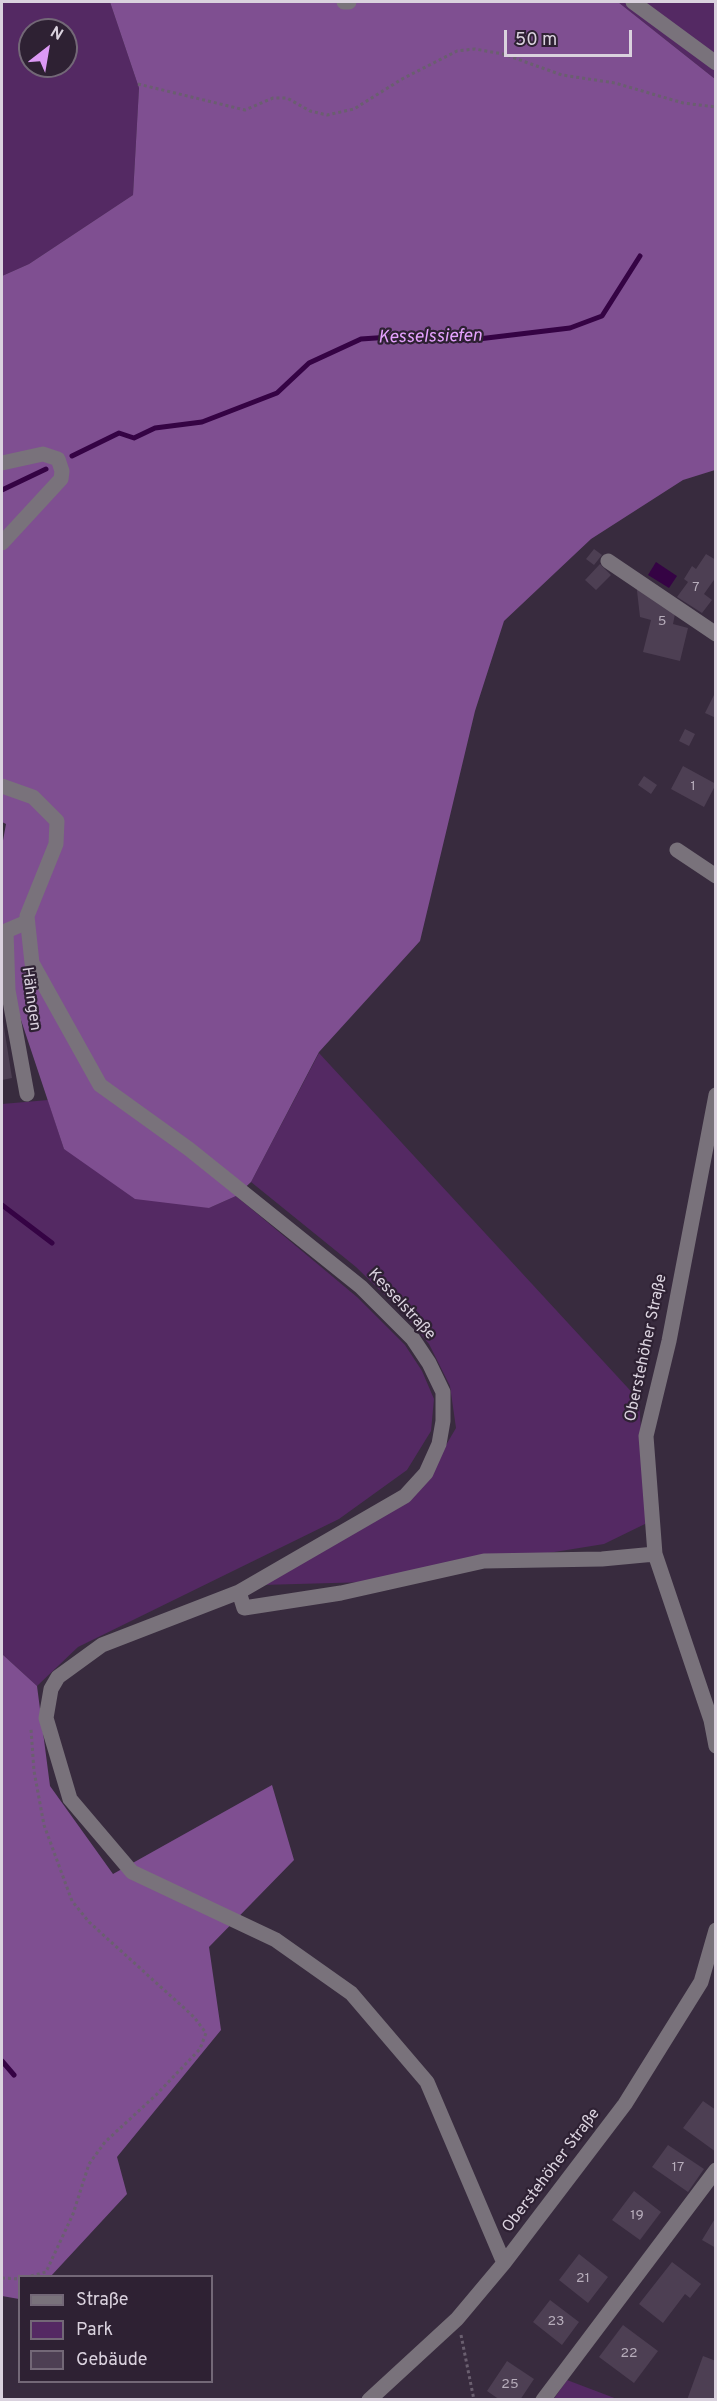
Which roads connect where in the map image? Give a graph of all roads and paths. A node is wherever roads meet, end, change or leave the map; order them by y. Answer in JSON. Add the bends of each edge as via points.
{"nodes":[{"id":1,"x":344,"y":2,"type":"edge"},
{"id":2,"x":349,"y":2,"type":"edge"},
{"id":3,"x":633,"y":2,"type":"edge"},
{"id":4,"x":716,"y":63,"type":"edge"},
{"id":5,"x":138,"y":84,"type":"dead end"},
{"id":6,"x":716,"y":107,"type":"edge"},
{"id":7,"x":2,"y":464,"type":"edge"},
{"id":8,"x":2,"y":543,"type":"edge"},
{"id":9,"x":608,"y":561,"type":"dead end"},
{"id":10,"x":716,"y":634,"type":"edge"},
{"id":11,"x":2,"y":786,"type":"edge"},
{"id":12,"x":677,"y":850,"type":"dead end"},
{"id":13,"x":716,"y":876,"type":"edge"},
{"id":14,"x":27,"y":922,"type":"junction"},
{"id":15,"x":27,"y":1094,"type":"dead end"},
{"id":16,"x":716,"y":1095,"type":"edge"},
{"id":17,"x":655,"y":1554,"type":"junction"},
{"id":18,"x":238,"y":1592,"type":"junction"},
{"id":19,"x":31,"y":1719,"type":"dead end"},
{"id":20,"x":713,"y":1721,"type":"edge"},
{"id":21,"x":716,"y":1746,"type":"edge"},
{"id":22,"x":716,"y":1930,"type":"edge"},
{"id":23,"x":708,"y":1982,"type":"edge"},
{"id":24,"x":716,"y":2170,"type":"edge"},
{"id":25,"x":504,"y":2264,"type":"junction"},
{"id":26,"x":36,"y":2275,"type":"edge"},
{"id":27,"x":2,"y":2278,"type":"edge"},
{"id":28,"x":18,"y":2279,"type":"edge"},
{"id":29,"x":457,"y":2319,"type":"junction"},
{"id":30,"x":369,"y":2400,"type":"edge"},
{"id":31,"x":474,"y":2400,"type":"edge"},
{"id":32,"x":543,"y":2400,"type":"edge"}],
"edges":[{"from":1,"to":2,"type":"street"},
{"from":3,"to":4,"type":"street"},
{"from":5,"to":6,"type":"path","via":[[246,110],[273,98],[287,98],[327,115],[354,109],[457,51],[475,49],[503,54],[562,75],[615,82],[682,103]]},
{"from":7,"to":8,"type":"street","via":[[43,454],[58,459],[62,471],[56,485]]},
{"from":9,"to":10,"type":"street"},
{"from":11,"to":14,"type":"street","name":"Kesselstraße","via":[[33,797],[57,821],[56,844]]},
{"from":12,"to":13,"type":"street"},
{"from":14,"to":15,"type":"street","name":"Hähngen","via":[[6,931],[8,990]]},
{"from":14,"to":18,"type":"street","name":"Kesselstraße","via":[[32,963],[100,1085],[189,1149],[361,1287],[413,1339],[443,1392],[439,1444],[426,1473],[405,1496]]},
{"from":16,"to":17,"type":"street","name":"Oberstehöher Straße","via":[[669,1341],[646,1436]]},
{"from":17,"to":18,"type":"street","via":[[484,1561],[341,1593],[244,1608]]},
{"from":17,"to":20,"type":"street","name":"Oberstehöher Straße"},
{"from":18,"to":25,"type":"street","name":"Kesselstraße","via":[[102,1645],[58,1677],[51,1689],[46,1718],[70,1798],[132,1872],[276,1940],[351,1993],[427,2082]]},
{"from":19,"to":26,"type":"path","via":[[37,1793],[44,1825],[72,1901],[89,1922],[194,2017],[206,2033],[200,2049],[105,2142],[90,2164],[73,2214],[46,2272]]},
{"from":20,"to":21,"type":"street","name":"Oberstehöher Straße"},
{"from":22,"to":23,"type":"street","name":"Oberstehöher Straße"},
{"from":23,"to":25,"type":"street","name":"Oberstehöher Straße","via":[[625,2104]]},
{"from":24,"to":32,"type":"street"},
{"from":25,"to":29,"type":"street","name":"Oberstehöher Straße"},
{"from":27,"to":28,"type":"path"},
{"from":29,"to":30,"type":"street","name":"Oberstehöher Straße"},
{"from":29,"to":31,"type":"path"}]}
